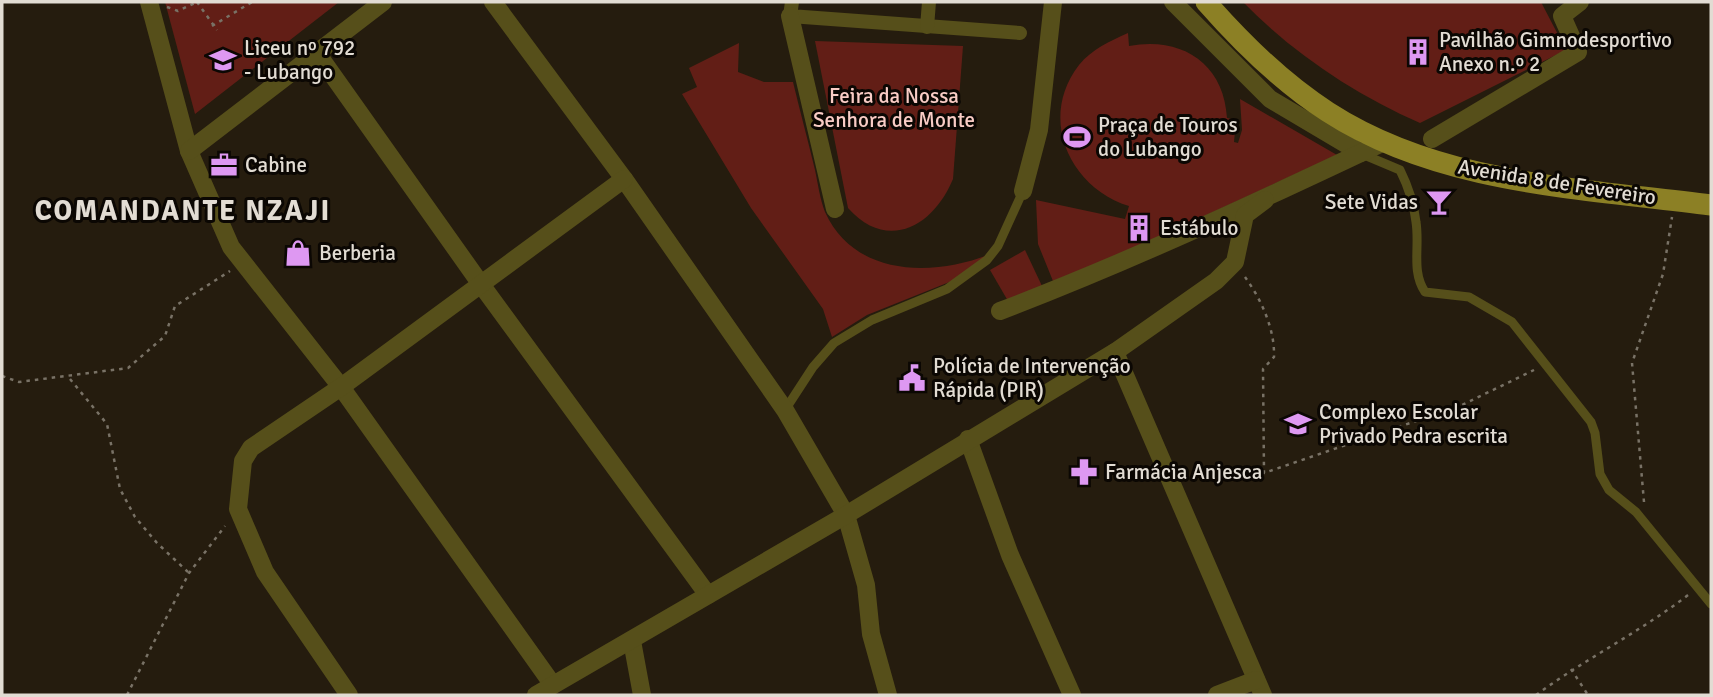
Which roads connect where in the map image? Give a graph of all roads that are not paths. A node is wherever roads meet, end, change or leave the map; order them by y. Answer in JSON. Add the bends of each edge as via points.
{"nodes":[{"id":1,"x":149,"y":2,"type":"edge"},
{"id":2,"x":383,"y":2,"type":"edge"},
{"id":3,"x":493,"y":2,"type":"edge"},
{"id":4,"x":929,"y":2,"type":"edge"},
{"id":5,"x":1053,"y":2,"type":"edge"},
{"id":6,"x":1173,"y":2,"type":"edge"},
{"id":7,"x":1206,"y":2,"type":"edge"},
{"id":8,"x":1580,"y":2,"type":"edge"},
{"id":9,"x":791,"y":9,"type":"edge"},
{"id":10,"x":927,"y":27,"type":"junction"},
{"id":11,"x":1020,"y":33,"type":"dead end"},
{"id":12,"x":317,"y":53,"type":"junction"},
{"id":13,"x":1432,"y":139,"type":"dead end"},
{"id":14,"x":1384,"y":142,"type":"junction"},
{"id":15,"x":189,"y":150,"type":"junction"},
{"id":16,"x":1361,"y":153,"type":"junction"},
{"id":17,"x":624,"y":178,"type":"junction"},
{"id":18,"x":1023,"y":191,"type":"joint"},
{"id":19,"x":1265,"y":200,"type":"junction"},
{"id":20,"x":1711,"y":205,"type":"edge"},
{"id":21,"x":835,"y":209,"type":"dead end"},
{"id":22,"x":480,"y":283,"type":"junction"},
{"id":23,"x":1000,"y":311,"type":"dead end"},
{"id":24,"x":1115,"y":352,"type":"junction"},
{"id":25,"x":341,"y":387,"type":"junction"},
{"id":26,"x":785,"y":410,"type":"junction"},
{"id":27,"x":968,"y":439,"type":"junction"},
{"id":28,"x":846,"y":515,"type":"junction"},
{"id":29,"x":708,"y":596,"type":"junction"},
{"id":30,"x":1711,"y":604,"type":"edge"},
{"id":31,"x":632,"y":641,"type":"junction"},
{"id":32,"x":553,"y":685,"type":"junction"},
{"id":33,"x":1260,"y":688,"type":"edge"},
{"id":34,"x":349,"y":695,"type":"edge"},
{"id":35,"x":536,"y":695,"type":"edge"},
{"id":36,"x":642,"y":695,"type":"edge"},
{"id":37,"x":888,"y":695,"type":"edge"},
{"id":38,"x":1072,"y":695,"type":"edge"},
{"id":39,"x":1217,"y":695,"type":"edge"}],
"edges":[{"from":1,"to":15,"type":"street"},
{"from":2,"to":12,"type":"street"},
{"from":3,"to":17,"type":"street"},
{"from":4,"to":10,"type":"street"},
{"from":5,"to":18,"type":"street","via":[[1039,130]]},
{"from":6,"to":16,"type":"street","via":[[1270,99]]},
{"from":7,"to":14,"type":"main road","name":"Avenida 8 de Fevereiro","via":[[1293,87]]},
{"from":8,"to":13,"type":"street","via":[[1562,16],[1578,51]]},
{"from":9,"to":10,"type":"street"},
{"from":9,"to":21,"type":"street"},
{"from":10,"to":11,"type":"street"},
{"from":12,"to":15,"type":"street"},
{"from":12,"to":22,"type":"street"},
{"from":14,"to":16,"type":"street"},
{"from":14,"to":20,"type":"main road","name":"Avenida 8 de Fevereiro","via":[[1486,175]]},
{"from":15,"to":25,"type":"street","via":[[241,263]]},
{"from":16,"to":19,"type":"street"},
{"from":16,"to":30,"type":"lane","via":[[1400,170],[1404,178],[1417,223],[1416,279],[1425,292],[1469,297],[1512,322],[1591,422],[1600,474],[1609,489],[1645,523]]},
{"from":17,"to":22,"type":"street"},
{"from":17,"to":26,"type":"street"},
{"from":18,"to":26,"type":"lane","via":[[987,260],[947,289],[872,320],[834,344]]},
{"from":19,"to":23,"type":"street"},
{"from":19,"to":24,"type":"street","via":[[1245,215],[1235,262],[1216,281]]},
{"from":22,"to":25,"type":"street"},
{"from":22,"to":29,"type":"street"},
{"from":24,"to":27,"type":"street"},
{"from":24,"to":33,"type":"street"},
{"from":25,"to":32,"type":"street"},
{"from":25,"to":34,"type":"street","via":[[251,448],[243,461],[238,509],[265,572]]},
{"from":26,"to":28,"type":"street"},
{"from":27,"to":28,"type":"street"},
{"from":27,"to":38,"type":"street","via":[[1010,555]]},
{"from":28,"to":29,"type":"street"},
{"from":28,"to":37,"type":"street","via":[[866,585],[871,634]]},
{"from":29,"to":31,"type":"street"},
{"from":31,"to":32,"type":"street"},
{"from":31,"to":36,"type":"street"},
{"from":32,"to":35,"type":"street"},
{"from":33,"to":39,"type":"street"}]}
